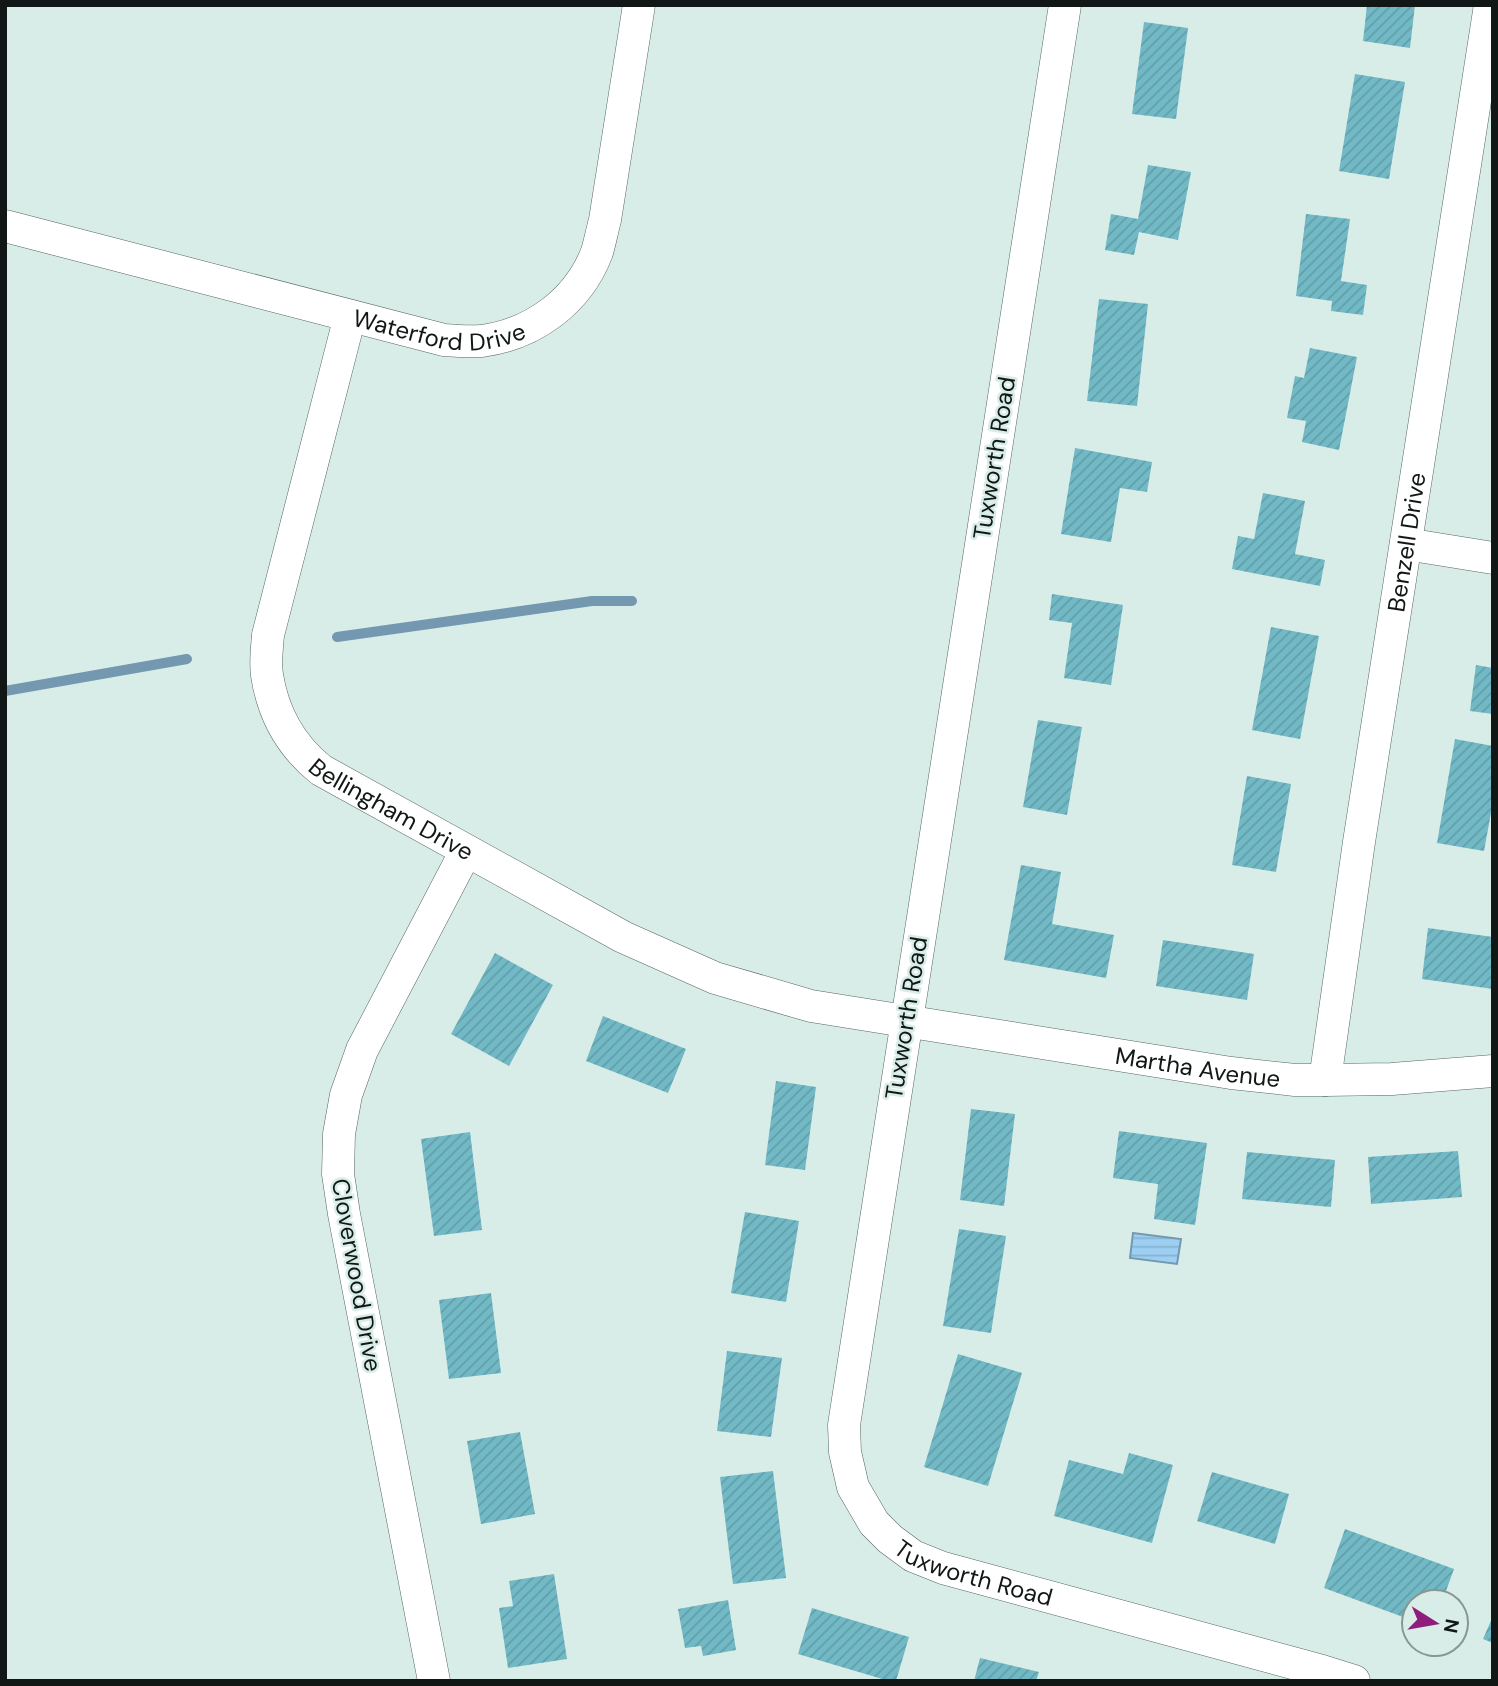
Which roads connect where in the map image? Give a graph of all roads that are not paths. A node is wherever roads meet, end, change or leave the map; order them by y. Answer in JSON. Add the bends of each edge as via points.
{"nodes":[{"id":1,"x":639,"y":5,"type":"edge"},
{"id":2,"x":1065,"y":5,"type":"edge"},
{"id":3,"x":1490,"y":5,"type":"edge"},
{"id":4,"x":5,"y":226,"type":"edge"},
{"id":5,"x":351,"y":316,"type":"junction"},
{"id":6,"x":1406,"y":544,"type":"junction"},
{"id":7,"x":1493,"y":558,"type":"edge"},
{"id":8,"x":466,"y":851,"type":"junction"},
{"id":9,"x":906,"y":1020,"type":"junction"},
{"id":10,"x":1493,"y":1070,"type":"edge"},
{"id":11,"x":1325,"y":1080,"type":"junction"},
{"id":12,"x":434,"y":1681,"type":"edge"},
{"id":13,"x":1354,"y":1681,"type":"edge"}],
"edges":[{"from":1,"to":5,"type":"street","name":"Waterford Drive","via":[[597,253],[581,283],[561,306],[538,323],[480,341],[444,341]]},
{"from":2,"to":9,"type":"street","name":"Tuxworth Road"},
{"from":3,"to":6,"type":"street","name":"Benzell Drive"},
{"from":4,"to":5,"type":"street","name":"Waterford Drive"},
{"from":5,"to":8,"type":"street","name":"Bellingham Drive","via":[[268,635],[267,672],[274,704],[302,754],[321,770]]},
{"from":6,"to":7,"type":"street"},
{"from":6,"to":11,"type":"street","name":"Benzell Drive"},
{"from":8,"to":9,"type":"street","name":"Bellingham Drive","via":[[624,937],[715,978],[810,1006]]},
{"from":8,"to":12,"type":"street","name":"Cloverwood Drive","via":[[362,1050],[346,1095],[339,1134],[344,1214]]},
{"from":9,"to":11,"type":"street","name":"Martha Avenue","via":[[1231,1073]]},
{"from":9,"to":13,"type":"street","name":"Tuxworth Road","via":[[844,1425],[853,1487],[874,1523],[913,1556],[943,1568]]},
{"from":10,"to":11,"type":"street","name":"Martha Avenue"}]}
